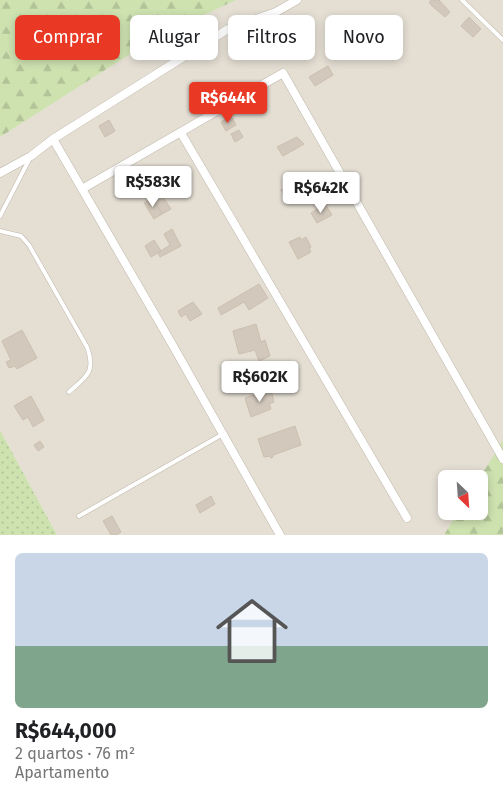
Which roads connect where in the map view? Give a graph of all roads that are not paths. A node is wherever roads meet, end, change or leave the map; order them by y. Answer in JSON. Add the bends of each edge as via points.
{"nodes":[{"id":1,"x":297,"y":0,"type":"edge"},
{"id":2,"x":462,"y":0,"type":"edge"},
{"id":3,"x":503,"y":40,"type":"edge"},
{"id":4,"x":181,"y":133,"type":"junction"},
{"id":5,"x":53,"y":139,"type":"junction"},
{"id":6,"x":31,"y":156,"type":"junction"},
{"id":7,"x":0,"y":173,"type":"edge"},
{"id":8,"x":82,"y":189,"type":"junction"},
{"id":9,"x":0,"y":216,"type":"edge"},
{"id":10,"x":0,"y":231,"type":"edge"},
{"id":11,"x":69,"y":392,"type":"dead end"},
{"id":12,"x":223,"y":434,"type":"junction"},
{"id":13,"x":503,"y":459,"type":"edge"},
{"id":14,"x":79,"y":516,"type":"dead end"},
{"id":15,"x":407,"y":518,"type":"dead end"},
{"id":16,"x":280,"y":535,"type":"edge"}],
"edges":[{"from":1,"to":5,"type":"street","via":[[276,12],[228,29]]},
{"from":2,"to":3,"type":"lane"},
{"from":4,"to":8,"type":"street"},
{"from":4,"to":13,"type":"street","via":[[283,73]]},
{"from":4,"to":15,"type":"street"},
{"from":5,"to":6,"type":"street"},
{"from":5,"to":8,"type":"street"},
{"from":6,"to":7,"type":"street"},
{"from":6,"to":9,"type":"lane"},
{"from":8,"to":12,"type":"street"},
{"from":10,"to":11,"type":"lane","via":[[21,236],[29,245],[92,361],[90,371]]},
{"from":12,"to":14,"type":"lane"},
{"from":12,"to":16,"type":"street"}]}
